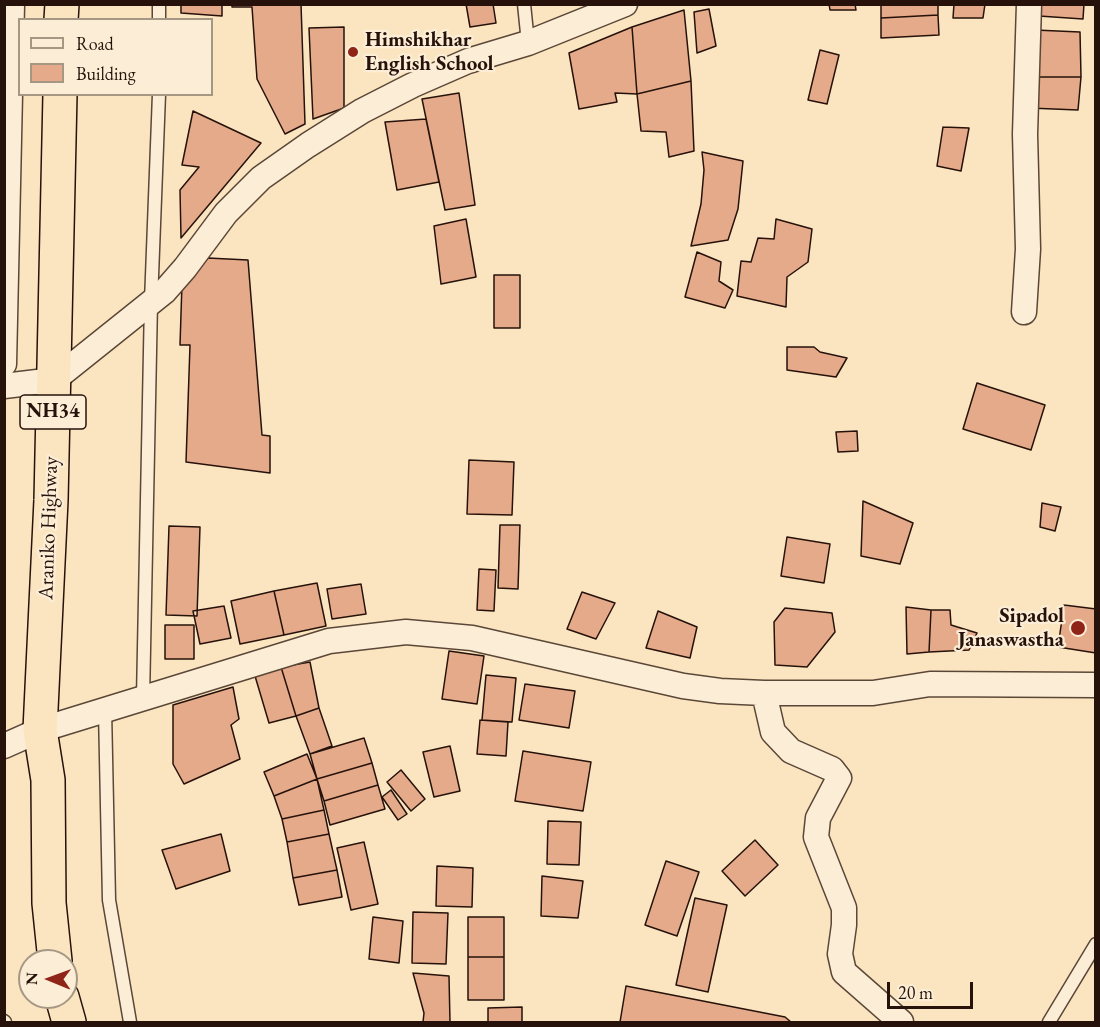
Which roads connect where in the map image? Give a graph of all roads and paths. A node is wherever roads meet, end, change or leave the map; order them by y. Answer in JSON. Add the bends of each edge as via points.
{"nodes":[{"id":1,"x":12,"y":4,"type":"edge"},
{"id":2,"x":524,"y":4,"type":"edge"},
{"id":3,"x":625,"y":4,"type":"edge"},
{"id":4,"x":1029,"y":4,"type":"edge"},
{"id":5,"x":528,"y":43,"type":"junction"},
{"id":6,"x":60,"y":96,"type":"edge"},
{"id":7,"x":159,"y":96,"type":"edge"},
{"id":8,"x":151,"y":302,"type":"junction"},
{"id":9,"x":1024,"y":312,"type":"dead end"},
{"id":10,"x":4,"y":364,"type":"edge"},
{"id":11,"x":54,"y":380,"type":"junction"},
{"id":12,"x":4,"y":386,"type":"edge"},
{"id":13,"x":1095,"y":685,"type":"edge"},
{"id":14,"x":764,"y":693,"type":"junction"},
{"id":15,"x":143,"y":698,"type":"junction"},
{"id":16,"x":105,"y":710,"type":"junction"},
{"id":17,"x":40,"y":730,"type":"junction"},
{"id":18,"x":4,"y":746,"type":"edge"},
{"id":19,"x":1095,"y":944,"type":"edge"},
{"id":20,"x":54,"y":949,"type":"edge"},
{"id":21,"x":130,"y":1023,"type":"edge"},
{"id":22,"x":901,"y":1023,"type":"edge"},
{"id":23,"x":1049,"y":1023,"type":"edge"}],
"edges":[{"from":1,"to":10,"type":"street"},
{"from":2,"to":5,"type":"lane"},
{"from":3,"to":5,"type":"street"},
{"from":4,"to":9,"type":"street"},
{"from":5,"to":8,"type":"street","via":[[468,61],[413,85],[308,145],[254,185],[226,213],[186,268]]},
{"from":6,"to":11,"type":"highway","name":"Araniko Highway","number":"NH34"},
{"from":7,"to":8,"type":"lane"},
{"from":8,"to":11,"type":"street"},
{"from":8,"to":15,"type":"lane"},
{"from":11,"to":12,"type":"street"},
{"from":11,"to":17,"type":"highway","name":"Araniko Highway","number":"NH34"},
{"from":13,"to":14,"type":"street","via":[[930,684],[873,693]]},
{"from":14,"to":15,"type":"street","via":[[683,686],[472,638],[406,632],[329,641]]},
{"from":14,"to":22,"type":"street","via":[[772,732],[791,751],[832,769],[839,778],[818,818],[816,837],[844,908],[840,954],[844,972]]},
{"from":15,"to":16,"type":"street"},
{"from":16,"to":17,"type":"street"},
{"from":16,"to":21,"type":"lane","via":[[109,900]]},
{"from":17,"to":18,"type":"street"},
{"from":17,"to":20,"type":"highway","name":"Araniko Highway","number":"NH34","via":[[48,780],[49,903]]},
{"from":19,"to":23,"type":"lane"}]}
